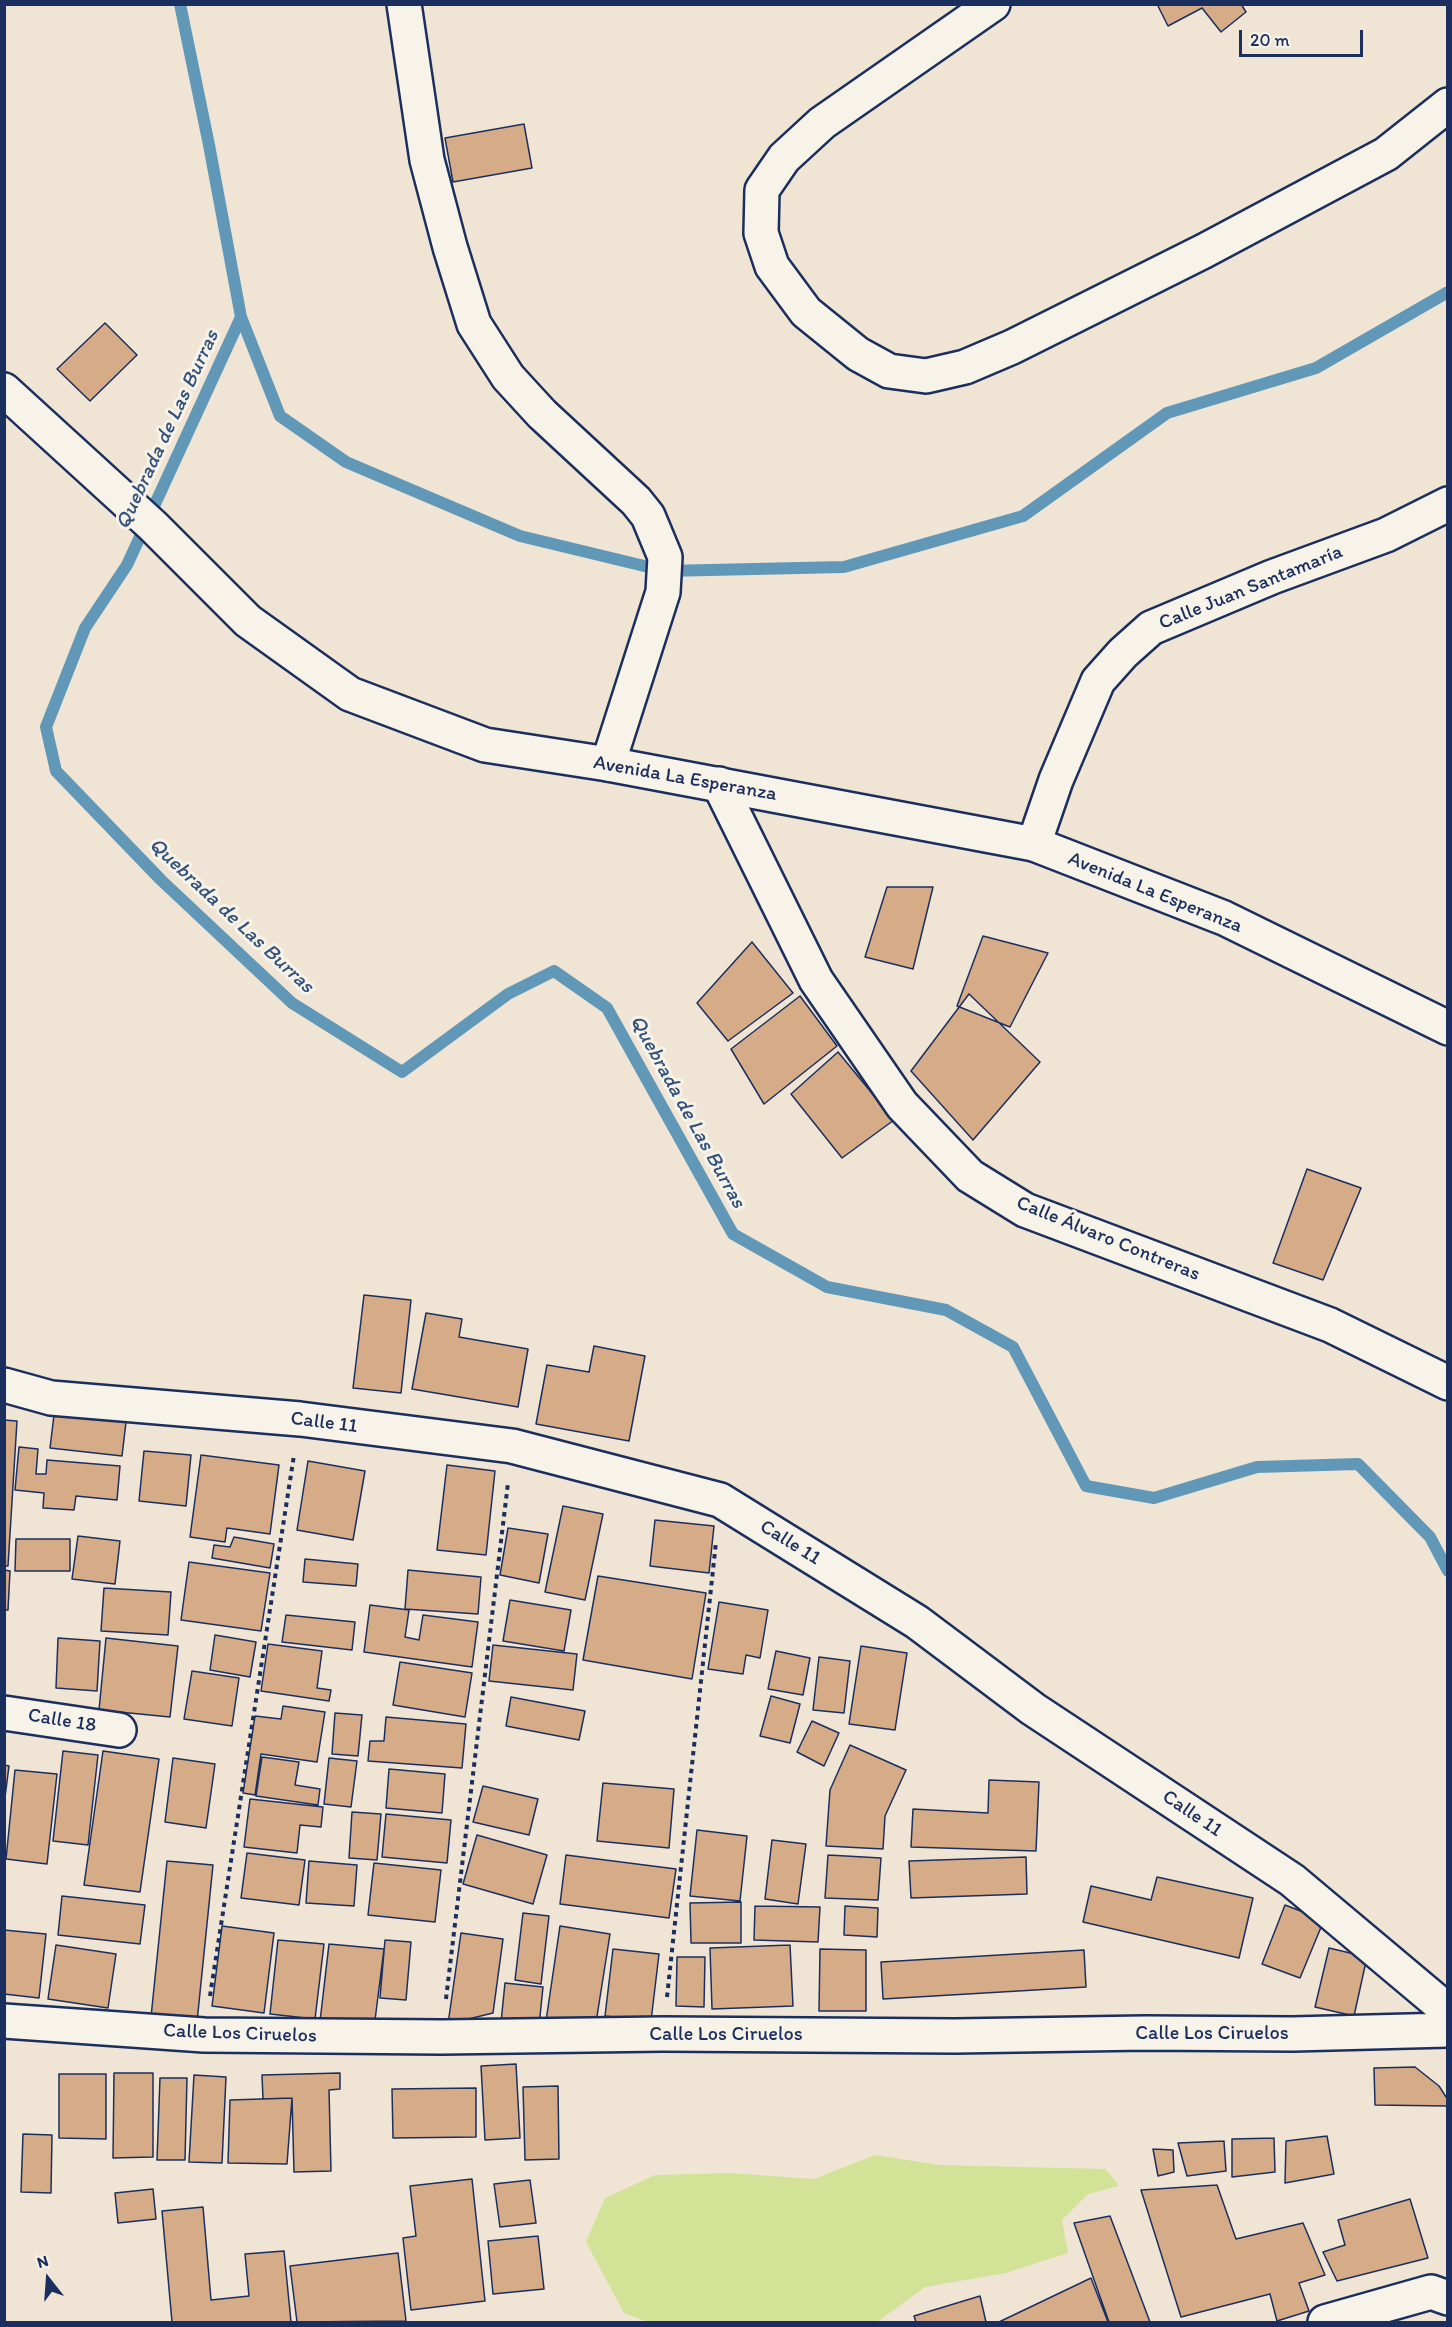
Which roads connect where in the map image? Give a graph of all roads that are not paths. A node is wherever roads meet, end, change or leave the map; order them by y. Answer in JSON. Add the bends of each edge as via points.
{"nodes":[{"id":1,"x":404,"y":4,"type":"edge"},
{"id":2,"x":993,"y":4,"type":"edge"},
{"id":3,"x":1448,"y":105,"type":"edge"},
{"id":4,"x":4,"y":390,"type":"edge"},
{"id":5,"x":1448,"y":504,"type":"edge"},
{"id":6,"x":608,"y":764,"type":"junction"},
{"id":7,"x":718,"y":784,"type":"junction"},
{"id":8,"x":1034,"y":844,"type":"junction"},
{"id":9,"x":1448,"y":1028,"type":"edge"},
{"id":10,"x":1448,"y":1383,"type":"edge"},
{"id":11,"x":4,"y":1385,"type":"edge"},
{"id":12,"x":4,"y":1713,"type":"edge"},
{"id":13,"x":119,"y":1730,"type":"dead end"},
{"id":14,"x":1448,"y":2011,"type":"edge"},
{"id":15,"x":4,"y":2021,"type":"edge"},
{"id":16,"x":1448,"y":2030,"type":"edge"},
{"id":17,"x":1448,"y":2298,"type":"edge"},
{"id":18,"x":1325,"y":2322,"type":"edge"}],
"edges":[{"from":1,"to":6,"type":"street","via":[[428,160],[474,324],[508,378],[636,501],[648,516],[664,557],[658,611]]},
{"from":2,"to":3,"type":"street","via":[[822,123],[784,158],[762,190],[760,233],[772,266],[806,312],[858,354],[889,371],[926,376],[965,367],[1012,347],[1386,154]]},
{"from":4,"to":6,"type":"street","name":"Avenida La Esperanza","via":[[153,526],[248,621],[350,694],[485,745]]},
{"from":5,"to":8,"type":"street","name":"Calle Juan Santamaría","via":[[1386,535],[1151,628],[1098,681]]},
{"from":6,"to":7,"type":"street","name":"Avenida La Esperanza"},
{"from":7,"to":8,"type":"street","name":"Avenida La Esperanza"},
{"from":7,"to":10,"type":"street","name":"Calle Álvaro Contreras","via":[[816,980],[902,1105],[970,1176],[1025,1210],[1330,1325]]},
{"from":8,"to":9,"type":"street","name":"Avenida La Esperanza","via":[[1224,918]]},
{"from":11,"to":14,"type":"street","name":"Calle 11","via":[[51,1398],[300,1419],[512,1446],[720,1500],[917,1622],[1033,1709],[1292,1880]]},
{"from":12,"to":13,"type":"street","name":"Calle 18"},
{"from":15,"to":16,"type":"street","name":"Calle Los Ciruelos","via":[[204,2035],[442,2037]]},
{"from":17,"to":18,"type":"street","via":[[1431,2292]]}]}
